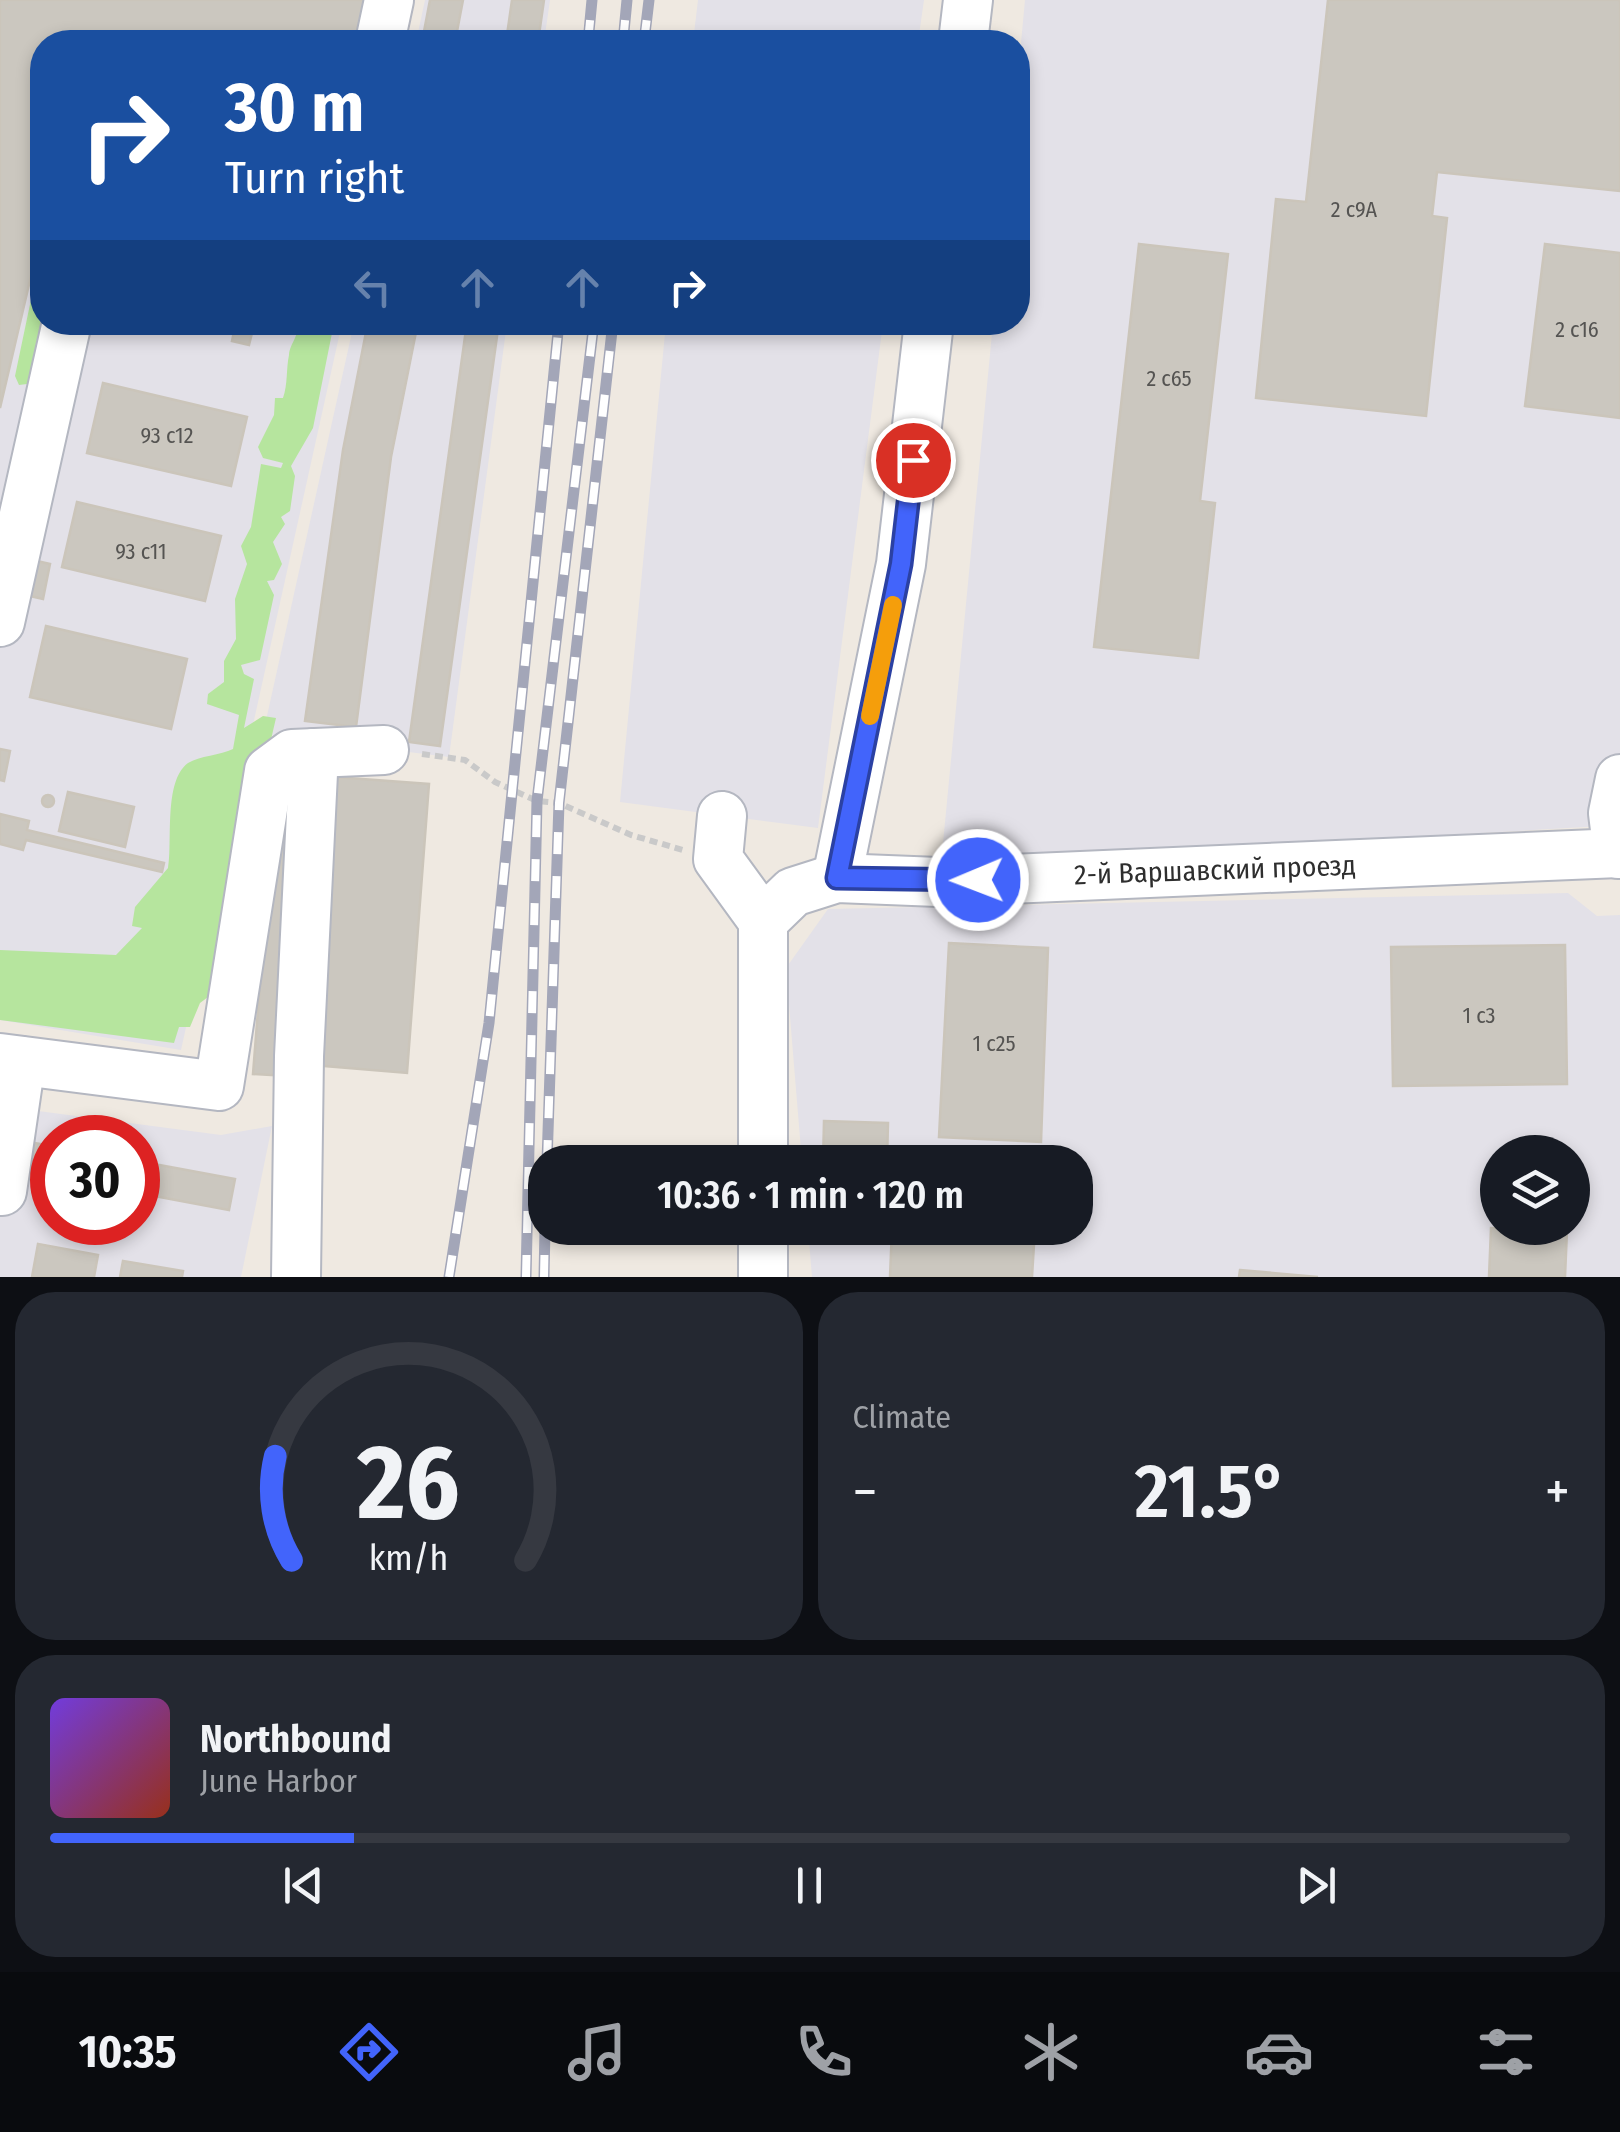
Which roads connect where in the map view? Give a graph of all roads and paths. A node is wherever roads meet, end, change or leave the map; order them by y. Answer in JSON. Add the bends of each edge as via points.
{"nodes":[{"id":1,"x":388,"y":0,"type":"edge"},
{"id":2,"x":968,"y":0,"type":"edge"},
{"id":3,"x":382,"y":30,"type":"edge"},
{"id":4,"x":964,"y":30,"type":"edge"},
{"id":5,"x":64,"y":335,"type":"edge"},
{"id":6,"x":928,"y":335,"type":"edge"},
{"id":7,"x":0,"y":622,"type":"edge"},
{"id":8,"x":384,"y":750,"type":"joint"},
{"id":9,"x":285,"y":763,"type":"junction"},
{"id":10,"x":1620,"y":779,"type":"edge"},
{"id":11,"x":720,"y":838,"type":"joint"},
{"id":12,"x":1619,"y":853,"type":"edge"},
{"id":13,"x":837,"y":878,"type":"junction"},
{"id":14,"x":763,"y":922,"type":"junction"},
{"id":15,"x":10,"y":1059,"type":"edge"},
{"id":16,"x":763,"y":1145,"type":"edge"},
{"id":17,"x":2,"y":1191,"type":"edge"},
{"id":18,"x":764,"y":1245,"type":"edge"},
{"id":19,"x":296,"y":1277,"type":"edge"},
{"id":20,"x":764,"y":1277,"type":"edge"}],
"edges":[{"from":1,"to":3,"type":"street"},
{"from":2,"to":4,"type":"street"},
{"from":5,"to":7,"type":"street"},
{"from":6,"to":13,"type":"street","via":[[901,564]]},
{"from":8,"to":9,"type":"street"},
{"from":8,"to":11,"type":"path","via":[[466,760],[495,782],[537,801],[559,802],[631,836]]},
{"from":9,"to":15,"type":"street","via":[[219,1086]]},
{"from":9,"to":19,"type":"street","via":[[300,1056]]},
{"from":10,"to":12,"type":"street","via":[[1613,813]]},
{"from":11,"to":14,"type":"street"},
{"from":12,"to":13,"type":"street","name":"2-й Варшавский проезд","via":[[938,882]]},
{"from":13,"to":14,"type":"street","name":"2-й Варшавский проезд","via":[[792,892]]},
{"from":14,"to":16,"type":"street"},
{"from":15,"to":17,"type":"street"},
{"from":18,"to":20,"type":"street"}]}
